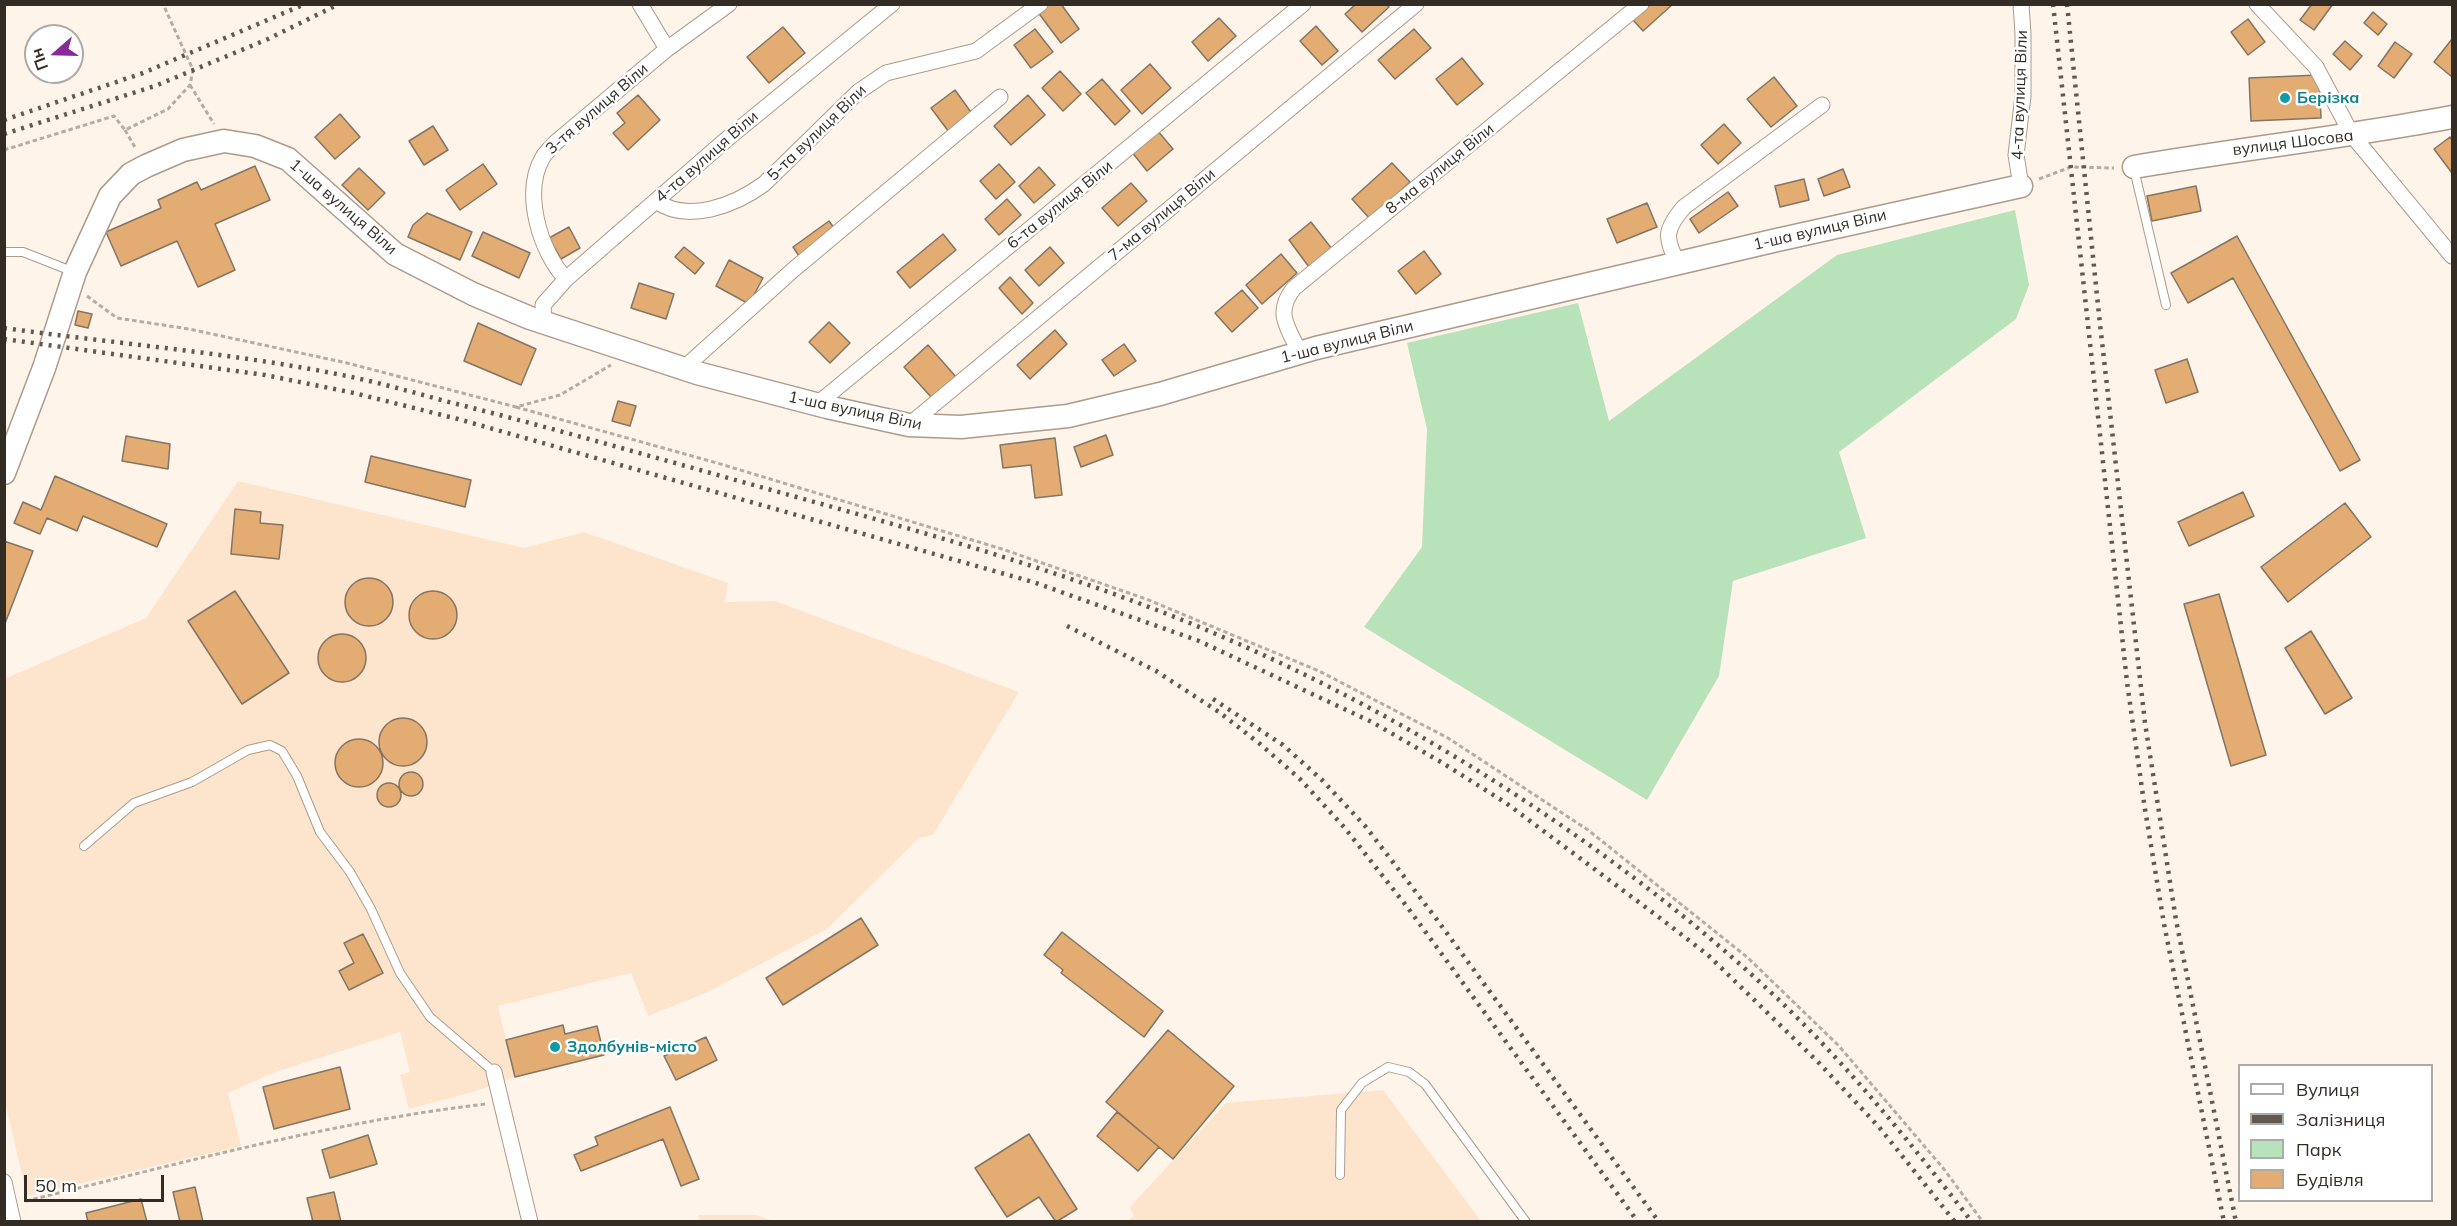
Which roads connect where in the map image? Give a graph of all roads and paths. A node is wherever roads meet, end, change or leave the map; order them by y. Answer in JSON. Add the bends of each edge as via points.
{"nodes":[{"id":1,"x":164,"y":4,"type":"edge"},
{"id":2,"x":640,"y":4,"type":"edge"},
{"id":3,"x":729,"y":4,"type":"edge"},
{"id":4,"x":892,"y":4,"type":"edge"},
{"id":5,"x":1040,"y":4,"type":"edge"},
{"id":6,"x":1303,"y":4,"type":"edge"},
{"id":7,"x":1416,"y":4,"type":"edge"},
{"id":8,"x":1641,"y":4,"type":"edge"},
{"id":9,"x":2020,"y":4,"type":"edge"},
{"id":10,"x":2257,"y":4,"type":"edge"},
{"id":11,"x":667,"y":49,"type":"junction"},
{"id":12,"x":190,"y":85,"type":"junction"},
{"id":13,"x":1000,"y":97,"type":"dead end"},
{"id":14,"x":1822,"y":105,"type":"dead end"},
{"id":15,"x":2452,"y":117,"type":"edge"},
{"id":16,"x":2352,"y":135,"type":"junction"},
{"id":17,"x":224,"y":141,"type":"junction"},
{"id":18,"x":4,"y":150,"type":"edge"},
{"id":19,"x":2134,"y":167,"type":"junction"},
{"id":20,"x":2021,"y":186,"type":"junction"},
{"id":21,"x":656,"y":201,"type":"junction"},
{"id":22,"x":4,"y":252,"type":"edge"},
{"id":23,"x":2452,"y":256,"type":"edge"},
{"id":24,"x":1678,"y":263,"type":"junction"},
{"id":25,"x":73,"y":278,"type":"junction"},
{"id":26,"x":566,"y":279,"type":"junction"},
{"id":27,"x":2166,"y":305,"type":"dead end"},
{"id":28,"x":544,"y":323,"type":"junction"},
{"id":29,"x":634,"y":352,"type":"junction"},
{"id":30,"x":1300,"y":353,"type":"junction"},
{"id":31,"x":683,"y":369,"type":"junction"},
{"id":32,"x":816,"y":405,"type":"junction"},
{"id":33,"x":516,"y":407,"type":"junction"},
{"id":34,"x":909,"y":425,"type":"junction"},
{"id":35,"x":4,"y":473,"type":"edge"},
{"id":36,"x":84,"y":846,"type":"dead end"},
{"id":37,"x":494,"y":1072,"type":"joint"},
{"id":38,"x":503,"y":1102,"type":"junction"},
{"id":39,"x":1340,"y":1175,"type":"dead end"},
{"id":40,"x":4,"y":1182,"type":"edge"},
{"id":41,"x":9,"y":1205,"type":"junction"},
{"id":42,"x":13,"y":1221,"type":"edge"},
{"id":43,"x":530,"y":1221,"type":"edge"},
{"id":44,"x":1526,"y":1221,"type":"edge"},
{"id":45,"x":1983,"y":1221,"type":"edge"}],
"edges":[{"from":1,"to":12,"type":"path","via":[[193,70]]},
{"from":2,"to":11,"type":"street"},
{"from":3,"to":11,"type":"street","name":"3-тя вулиця Віли"},
{"from":4,"to":21,"type":"street","name":"4-та вулиця Віли"},
{"from":5,"to":21,"type":"street","name":"5-та вулиця Віли","via":[[976,51],[903,68],[872,81],[748,195],[698,211],[676,211]]},
{"from":6,"to":32,"type":"street","name":"6-та вулиця Віли"},
{"from":7,"to":34,"type":"street","name":"7-ма вулиця Віли"},
{"from":8,"to":30,"type":"street","name":"8-ма вулиця Віли","via":[[1294,288],[1283,306],[1284,319]]},
{"from":9,"to":20,"type":"street","name":"4-та вулиця Віли","via":[[2024,34],[2016,155]]},
{"from":10,"to":16,"type":"street","via":[[2316,67]]},
{"from":11,"to":26,"type":"street","name":"3-тя вулиця Віли","via":[[543,157],[534,199],[538,227],[550,259]]},
{"from":12,"to":17,"type":"path"},
{"from":12,"to":18,"type":"path","via":[[168,109],[125,130],[114,116]]},
{"from":13,"to":31,"type":"street","via":[[793,270]]},
{"from":14,"to":24,"type":"street","via":[[1673,219],[1668,244]]},
{"from":15,"to":16,"type":"main road","name":"вулиця Шосова"},
{"from":16,"to":19,"type":"main road","name":"вулиця Шосова"},
{"from":16,"to":23,"type":"street"},
{"from":17,"to":25,"type":"main road","name":"1-ша вулиця Віли","via":[[183,150],[131,174],[110,196]]},
{"from":17,"to":28,"type":"main road","name":"1-ша вулиця Віли","via":[[255,146],[288,159],[395,254],[473,294]]},
{"from":19,"to":20,"type":"path","via":[[2071,167]]},
{"from":19,"to":27,"type":"lane"},
{"from":20,"to":24,"type":"main road","name":"1-ша вулиця Віли"},
{"from":21,"to":26,"type":"street","name":"4-та вулиця Віли"},
{"from":22,"to":25,"type":"lane","via":[[23,252]]},
{"from":24,"to":30,"type":"main road","name":"1-ша вулиця Віли"},
{"from":25,"to":33,"type":"path","via":[[117,318],[189,329],[347,363]]},
{"from":25,"to":35,"type":"main road","name":"1-ша вулиця Віли"},
{"from":26,"to":28,"type":"street","name":"4-та вулиця Віли","via":[[543,306]]},
{"from":28,"to":29,"type":"main road","name":"1-ша вулиця Віли"},
{"from":29,"to":31,"type":"main road","name":"1-ша вулиця Віли"},
{"from":29,"to":33,"type":"path","via":[[560,395]]},
{"from":30,"to":34,"type":"main road","name":"1-ша вулиця Віли","via":[[1068,416],[961,427]]},
{"from":31,"to":32,"type":"main road","name":"1-ша вулиця Віли"},
{"from":32,"to":34,"type":"main road","name":"1-ша вулиця Віли"},
{"from":33,"to":45,"type":"path","via":[[1002,549],[1146,599],[1319,671],[1448,738],[1588,830],[1747,957],[1839,1046]]},
{"from":36,"to":37,"type":"lane","via":[[134,802],[192,782],[249,750],[270,745],[282,751],[320,832],[371,909],[400,974],[430,1017]]},
{"from":37,"to":38,"type":"street"},
{"from":38,"to":41,"type":"path","via":[[422,1111],[235,1150]]},
{"from":38,"to":43,"type":"street"},
{"from":39,"to":44,"type":"lane","via":[[1341,1110],[1362,1083],[1388,1067],[1409,1072],[1425,1084]]},
{"from":40,"to":41,"type":"street"},
{"from":41,"to":42,"type":"street"}]}
